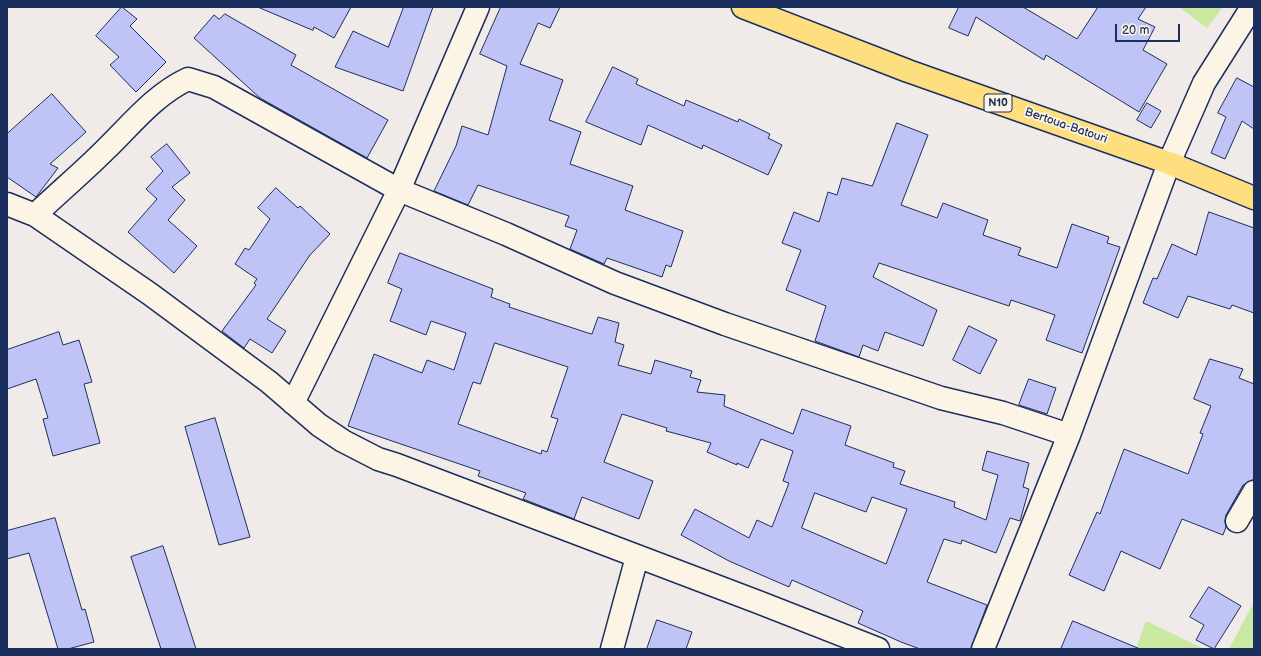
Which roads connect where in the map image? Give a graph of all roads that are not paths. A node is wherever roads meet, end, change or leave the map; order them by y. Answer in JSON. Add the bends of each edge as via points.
{"nodes":[{"id":1,"x":478,"y":7,"type":"edge"},
{"id":2,"x":744,"y":7,"type":"edge"},
{"id":3,"x":1252,"y":7,"type":"edge"},
{"id":4,"x":1169,"y":163,"type":"junction"},
{"id":5,"x":399,"y":190,"type":"junction"},
{"id":6,"x":1254,"y":198,"type":"edge"},
{"id":7,"x":7,"y":204,"type":"edge"},
{"id":8,"x":35,"y":215,"type":"junction"},
{"id":9,"x":293,"y":403,"type":"junction"},
{"id":10,"x":1069,"y":435,"type":"junction"},
{"id":11,"x":1254,"y":492,"type":"edge"},
{"id":12,"x":1237,"y":521,"type":"dead end"},
{"id":13,"x":637,"y":556,"type":"junction"},
{"id":14,"x":612,"y":649,"type":"edge"},
{"id":15,"x":878,"y":649,"type":"edge"},
{"id":16,"x":983,"y":649,"type":"edge"}],
"edges":[{"from":1,"to":5,"type":"street"},
{"from":2,"to":4,"type":"highway","name":"Bertoua-Batouri","number":"N10","via":[[908,71]]},
{"from":3,"to":4,"type":"street","via":[[1204,83]]},
{"from":4,"to":6,"type":"highway","name":"Bertoua-Batouri","number":"N10"},
{"from":4,"to":10,"type":"street"},
{"from":5,"to":8,"type":"street","via":[[214,87],[188,79],[170,87]]},
{"from":5,"to":9,"type":"street"},
{"from":5,"to":10,"type":"street","via":[[615,283],[725,324],[941,398]]},
{"from":7,"to":8,"type":"street"},
{"from":8,"to":9,"type":"street","via":[[150,294],[269,382]]},
{"from":9,"to":13,"type":"street","via":[[343,441],[378,459]]},
{"from":10,"to":16,"type":"street"},
{"from":11,"to":12,"type":"street"},
{"from":13,"to":14,"type":"street"},
{"from":13,"to":15,"type":"street"}]}
